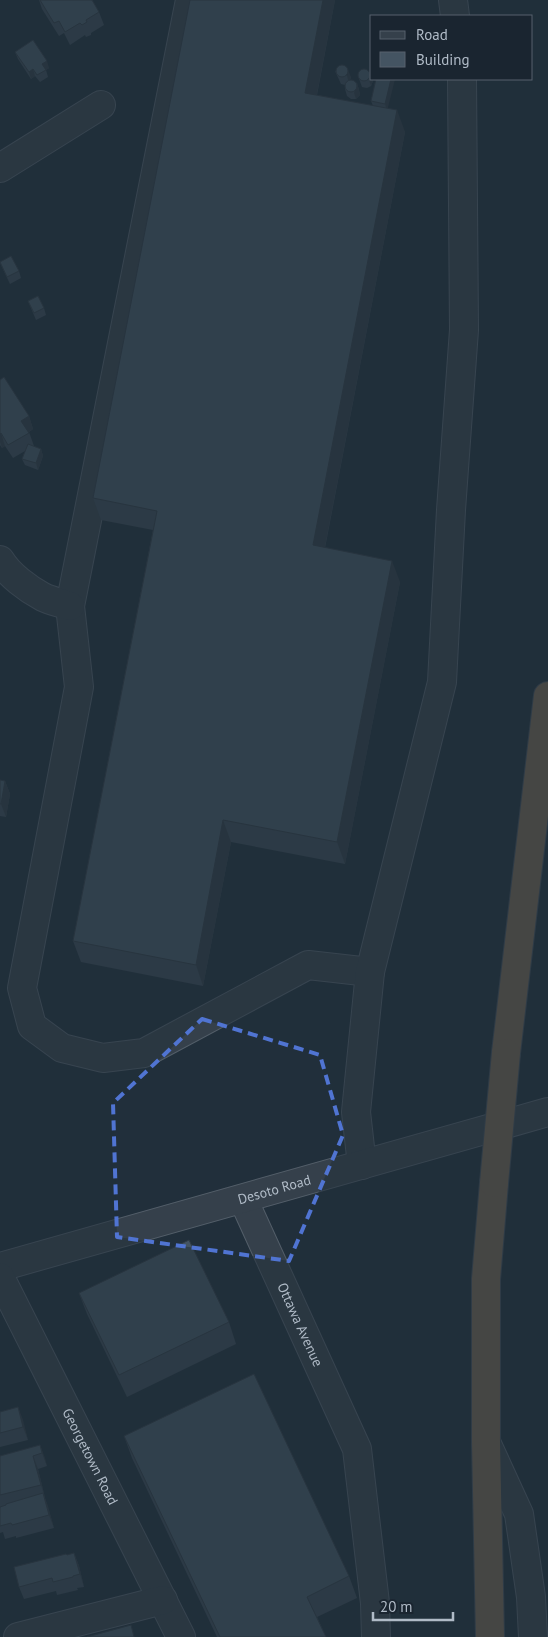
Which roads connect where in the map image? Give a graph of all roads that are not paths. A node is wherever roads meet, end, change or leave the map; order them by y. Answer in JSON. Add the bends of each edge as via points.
{"nodes":[{"id":1,"x":190,"y":0,"type":"edge"},
{"id":2,"x":454,"y":0,"type":"edge"},
{"id":3,"x":455,"y":15,"type":"edge"},
{"id":4,"x":462,"y":80,"type":"edge"},
{"id":5,"x":101,"y":105,"type":"dead end"},
{"id":6,"x":0,"y":168,"type":"edge"},
{"id":7,"x":0,"y":560,"type":"edge"},
{"id":8,"x":70,"y":606,"type":"junction"},
{"id":9,"x":548,"y":696,"type":"edge"},
{"id":10,"x":370,"y":972,"type":"junction"},
{"id":11,"x":548,"y":1112,"type":"edge"},
{"id":12,"x":362,"y":1165,"type":"junction"},
{"id":13,"x":243,"y":1199,"type":"junction"},
{"id":14,"x":0,"y":1267,"type":"edge"},
{"id":15,"x":0,"y":1277,"type":"edge"},
{"id":16,"x":486,"y":1442,"type":"junction"},
{"id":17,"x":163,"y":1600,"type":"junction"},
{"id":18,"x":18,"y":1637,"type":"edge"},
{"id":19,"x":181,"y":1637,"type":"edge"},
{"id":20,"x":376,"y":1637,"type":"edge"},
{"id":21,"x":490,"y":1637,"type":"edge"},
{"id":22,"x":534,"y":1637,"type":"edge"}],
"edges":[{"from":1,"to":8,"type":"street"},
{"from":2,"to":3,"type":"street"},
{"from":4,"to":10,"type":"street","via":[[464,330],[442,682]]},
{"from":5,"to":6,"type":"street"},
{"from":7,"to":8,"type":"street","via":[[19,580],[44,597]]},
{"from":8,"to":10,"type":"street","via":[[80,688],[22,988],[32,1026],[62,1048],[102,1058],[144,1053],[308,965]]},
{"from":9,"to":16,"type":"highway","bridge":true,"via":[[506,1053],[486,1279]]},
{"from":10,"to":12,"type":"street","via":[[356,1112]]},
{"from":11,"to":12,"type":"street","name":"Desoto Road"},
{"from":12,"to":13,"type":"street","name":"Desoto Road"},
{"from":13,"to":14,"type":"street","name":"Desoto Road"},
{"from":13,"to":20,"type":"street","name":"Ottawa Avenue","via":[[357,1449]]},
{"from":15,"to":17,"type":"street","name":"Georgetown Road"},
{"from":16,"to":21,"type":"highway"},
{"from":16,"to":22,"type":"street","via":[[519,1514]]},
{"from":17,"to":18,"type":"street"},
{"from":17,"to":19,"type":"street","name":"Georgetown Road"}]}
